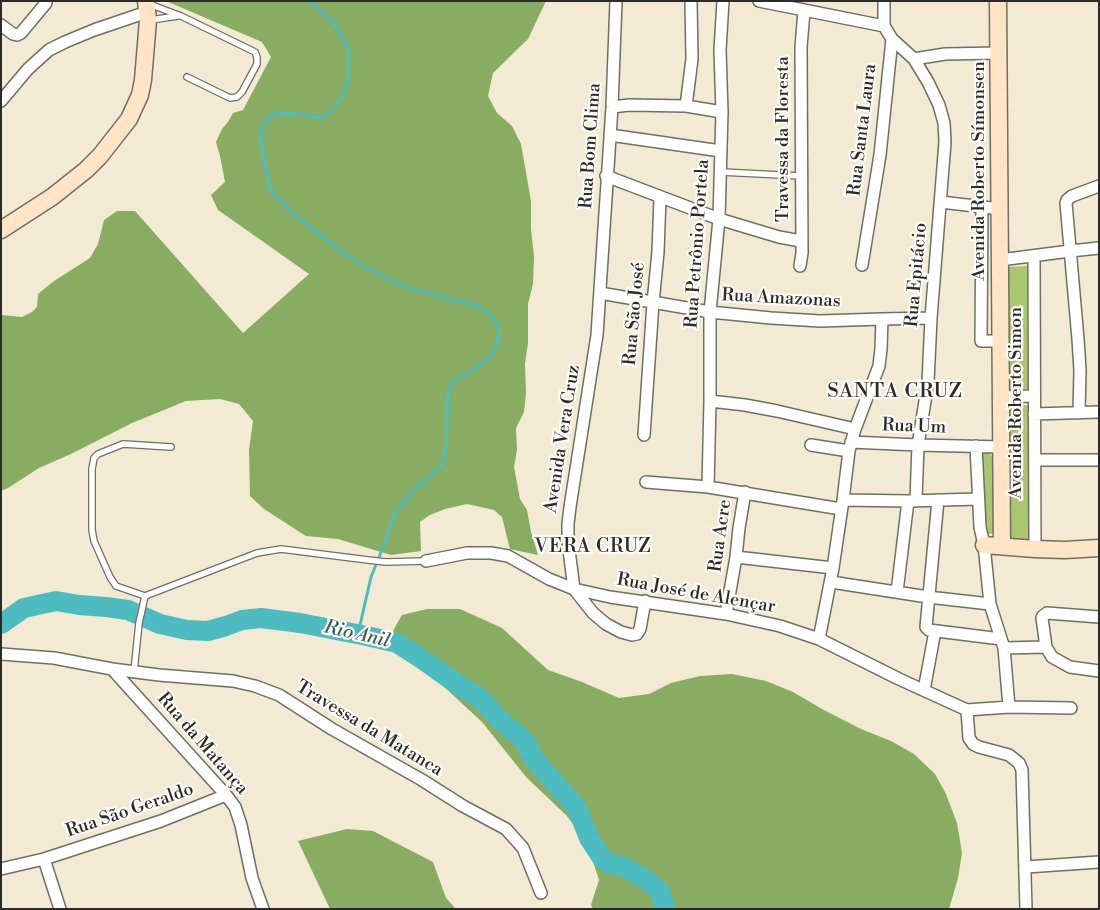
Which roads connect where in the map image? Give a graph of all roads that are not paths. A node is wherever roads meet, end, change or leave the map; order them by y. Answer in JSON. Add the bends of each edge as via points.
{"nodes":[{"id":1,"x":616,"y":1,"type":"edge"},
{"id":2,"x":690,"y":1,"type":"edge"},
{"id":3,"x":759,"y":1,"type":"edge"},
{"id":4,"x":884,"y":1,"type":"edge"},
{"id":5,"x":998,"y":1,"type":"edge"},
{"id":6,"x":723,"y":2,"type":"edge"},
{"id":7,"x":46,"y":3,"type":"dead end"},
{"id":8,"x":804,"y":6,"type":"edge"},
{"id":9,"x":147,"y":9,"type":"edge"},
{"id":10,"x":180,"y":16,"type":"junction"},
{"id":11,"x":1,"y":25,"type":"edge"},
{"id":12,"x":884,"y":26,"type":"junction"},
{"id":13,"x":892,"y":39,"type":"junction"},
{"id":14,"x":999,"y":53,"type":"junction"},
{"id":15,"x":914,"y":59,"type":"junction"},
{"id":16,"x":187,"y":77,"type":"dead end"},
{"id":17,"x":1,"y":101,"type":"edge"},
{"id":18,"x":686,"y":106,"type":"junction"},
{"id":19,"x":612,"y":107,"type":"junction"},
{"id":20,"x":722,"y":112,"type":"junction"},
{"id":21,"x":610,"y":136,"type":"junction"},
{"id":22,"x":721,"y":151,"type":"junction"},
{"id":23,"x":721,"y":172,"type":"junction"},
{"id":24,"x":606,"y":176,"type":"junction"},
{"id":25,"x":801,"y":176,"type":"junction"},
{"id":26,"x":1099,"y":186,"type":"edge"},
{"id":27,"x":660,"y":197,"type":"junction"},
{"id":28,"x":941,"y":202,"type":"junction"},
{"id":29,"x":982,"y":207,"type":"junction"},
{"id":30,"x":1000,"y":209,"type":"junction"},
{"id":31,"x":719,"y":220,"type":"junction"},
{"id":32,"x":1,"y":230,"type":"edge"},
{"id":33,"x":802,"y":241,"type":"junction"},
{"id":34,"x":1099,"y":248,"type":"edge"},
{"id":35,"x":1070,"y":251,"type":"junction"},
{"id":36,"x":1034,"y":256,"type":"junction"},
{"id":37,"x":1000,"y":260,"type":"junction"},
{"id":38,"x":862,"y":265,"type":"dead end"},
{"id":39,"x":800,"y":266,"type":"dead end"},
{"id":40,"x":982,"y":285,"type":"junction"},
{"id":41,"x":1000,"y":286,"type":"junction"},
{"id":42,"x":600,"y":293,"type":"junction"},
{"id":43,"x":653,"y":302,"type":"junction"},
{"id":44,"x":710,"y":312,"type":"junction"},
{"id":45,"x":931,"y":318,"type":"junction"},
{"id":46,"x":882,"y":319,"type":"junction"},
{"id":47,"x":1001,"y":341,"type":"junction"},
{"id":48,"x":1034,"y":396,"type":"junction"},
{"id":49,"x":1001,"y":397,"type":"junction"},
{"id":50,"x":710,"y":401,"type":"junction"},
{"id":51,"x":1099,"y":412,"type":"edge"},
{"id":52,"x":1079,"y":413,"type":"junction"},
{"id":53,"x":1034,"y":414,"type":"junction"},
{"id":54,"x":855,"y":429,"type":"junction"},
{"id":55,"x":644,"y":435,"type":"dead end"},
{"id":56,"x":811,"y":445,"type":"dead end"},
{"id":57,"x":918,"y":445,"type":"junction"},
{"id":58,"x":850,"y":446,"type":"junction"},
{"id":59,"x":976,"y":446,"type":"junction"},
{"id":60,"x":171,"y":447,"type":"dead end"},
{"id":61,"x":1002,"y":447,"type":"junction"},
{"id":62,"x":1035,"y":460,"type":"junction"},
{"id":63,"x":1099,"y":460,"type":"edge"},
{"id":64,"x":646,"y":482,"type":"dead end"},
{"id":65,"x":702,"y":486,"type":"junction"},
{"id":66,"x":745,"y":492,"type":"junction"},
{"id":67,"x":938,"y":500,"type":"junction"},
{"id":68,"x":978,"y":500,"type":"junction"},
{"id":69,"x":912,"y":501,"type":"junction"},
{"id":70,"x":842,"y":505,"type":"junction"},
{"id":71,"x":984,"y":545,"type":"junction"},
{"id":72,"x":1002,"y":546,"type":"junction"},
{"id":73,"x":1099,"y":548,"type":"edge"},
{"id":74,"x":1035,"y":549,"type":"junction"},
{"id":75,"x":736,"y":557,"type":"junction"},
{"id":76,"x":426,"y":561,"type":"joint"},
{"id":77,"x":833,"y":568,"type":"junction"},
{"id":78,"x":831,"y":582,"type":"junction"},
{"id":79,"x":574,"y":589,"type":"junction"},
{"id":80,"x":897,"y":592,"type":"junction"},
{"id":81,"x":145,"y":596,"type":"junction"},
{"id":82,"x":928,"y":597,"type":"junction"},
{"id":83,"x":645,"y":601,"type":"junction"},
{"id":84,"x":990,"y":604,"type":"junction"},
{"id":85,"x":726,"y":614,"type":"junction"},
{"id":86,"x":1099,"y":617,"type":"edge"},
{"id":87,"x":935,"y":631,"type":"junction"},
{"id":88,"x":819,"y":639,"type":"junction"},
{"id":89,"x":1003,"y":643,"type":"junction"},
{"id":90,"x":1046,"y":646,"type":"junction"},
{"id":91,"x":1,"y":654,"type":"edge"},
{"id":92,"x":112,"y":669,"type":"junction"},
{"id":93,"x":134,"y":671,"type":"junction"},
{"id":94,"x":1099,"y":671,"type":"edge"},
{"id":95,"x":924,"y":690,"type":"junction"},
{"id":96,"x":1009,"y":707,"type":"junction"},
{"id":97,"x":1071,"y":708,"type":"dead end"},
{"id":98,"x":967,"y":710,"type":"junction"},
{"id":99,"x":226,"y":795,"type":"junction"},
{"id":100,"x":44,"y":859,"type":"junction"},
{"id":101,"x":1099,"y":862,"type":"edge"},
{"id":102,"x":1026,"y":867,"type":"junction"},
{"id":103,"x":1,"y":869,"type":"edge"},
{"id":104,"x":540,"y":893,"type":"dead end"},
{"id":105,"x":60,"y":909,"type":"edge"},
{"id":106,"x":263,"y":909,"type":"edge"},
{"id":107,"x":1026,"y":909,"type":"edge"}],
"edges":[{"from":1,"to":19,"type":"street","name":"Rua Bom Clima"},
{"from":2,"to":18,"type":"street","via":[[692,59]]},
{"from":3,"to":8,"type":"street"},
{"from":4,"to":12,"type":"street"},
{"from":5,"to":14,"type":"street","name":"Avenida Roberto Símonsen"},
{"from":6,"to":20,"type":"street","name":"Rua Petrônio Portela","via":[[720,50]]},
{"from":7,"to":11,"type":"street","via":[[22,33],[13,34]]},
{"from":8,"to":12,"type":"street"},
{"from":8,"to":25,"type":"street","name":"Travessa da Floresta"},
{"from":9,"to":10,"type":"lane"},
{"from":9,"to":10,"type":"lane"},
{"from":9,"to":17,"type":"street","via":[[49,50]]},
{"from":9,"to":32,"type":"street","via":[[143,80],[136,106],[126,124],[100,156],[70,183]]},
{"from":10,"to":16,"type":"lane","via":[[255,52],[257,57],[257,64],[237,97],[230,98]]},
{"from":12,"to":13,"type":"street"},
{"from":13,"to":15,"type":"street","name":"Rua Epitácio"},
{"from":13,"to":38,"type":"street","name":"Rua Santa Laura","via":[[880,155]]},
{"from":14,"to":15,"type":"street","via":[[945,54]]},
{"from":14,"to":30,"type":"street","name":"Avenida Roberto Símonsen"},
{"from":15,"to":28,"type":"street","name":"Rua Epitácio","via":[[939,105],[944,123]]},
{"from":18,"to":19,"type":"street"},
{"from":18,"to":20,"type":"street"},
{"from":19,"to":21,"type":"street","name":"Rua Bom Clima"},
{"from":20,"to":22,"type":"street","name":"Rua Petrônio Portela"},
{"from":21,"to":22,"type":"street"},
{"from":21,"to":24,"type":"street","name":"Rua Bom Clima"},
{"from":22,"to":23,"type":"street","name":"Rua Petrônio Portela"},
{"from":23,"to":25,"type":"lane"},
{"from":23,"to":31,"type":"street","name":"Rua Petrônio Portela"},
{"from":24,"to":27,"type":"street"},
{"from":24,"to":42,"type":"street","name":"Rua Bom Clima"},
{"from":25,"to":33,"type":"street","name":"Travessa da Floresta"},
{"from":26,"to":35,"type":"street","via":[[1067,200]]},
{"from":27,"to":31,"type":"street"},
{"from":27,"to":43,"type":"street","name":"Rua São José"},
{"from":28,"to":29,"type":"street"},
{"from":28,"to":45,"type":"street","name":"Rua Epitácio"},
{"from":29,"to":30,"type":"street"},
{"from":29,"to":40,"type":"street","name":"Avenida Roberto Símonsen"},
{"from":30,"to":37,"type":"street","name":"Avenida Roberto Símonsen"},
{"from":31,"to":33,"type":"street"},
{"from":31,"to":44,"type":"street","name":"Rua Petrônio Portela"},
{"from":33,"to":39,"type":"street","name":"Travessa da Floresta"},
{"from":34,"to":35,"type":"street"},
{"from":35,"to":36,"type":"street"},
{"from":35,"to":52,"type":"street","via":[[1079,346]]},
{"from":36,"to":37,"type":"street"},
{"from":36,"to":48,"type":"street","name":"Avenida Roberto Simon"},
{"from":37,"to":41,"type":"street","name":"Avenida Roberto Símonsen"},
{"from":40,"to":41,"type":"street"},
{"from":40,"to":47,"type":"street","name":"Avenida Roberto Símonsen","via":[[981,340]]},
{"from":41,"to":47,"type":"street","name":"Avenida Roberto Símonsen"},
{"from":42,"to":43,"type":"street","name":"Rua Amazonas"},
{"from":42,"to":79,"type":"street","name":"Avenida Vera Cruz","via":[[597,335],[568,524]]},
{"from":43,"to":44,"type":"street","name":"Rua Amazonas"},
{"from":43,"to":55,"type":"street","name":"Rua São José"},
{"from":44,"to":46,"type":"street","name":"Rua Amazonas","via":[[820,322]]},
{"from":44,"to":50,"type":"street","name":"Rua Petrônio Portela"},
{"from":45,"to":46,"type":"street","name":"Rua Amazonas"},
{"from":45,"to":57,"type":"street","name":"Rua Epitácio","via":[[928,382]]},
{"from":46,"to":54,"type":"street","via":[[879,366]]},
{"from":47,"to":49,"type":"street","name":"Avenida Roberto Símonsen"},
{"from":48,"to":49,"type":"street"},
{"from":48,"to":53,"type":"street","name":"Avenida Roberto Simon"},
{"from":49,"to":61,"type":"street","name":"Avenida Roberto Símonsen"},
{"from":50,"to":54,"type":"street","via":[[777,411]]},
{"from":50,"to":65,"type":"street","name":"Rua Petrônio Portela"},
{"from":51,"to":52,"type":"street"},
{"from":52,"to":53,"type":"street"},
{"from":53,"to":62,"type":"street","name":"Avenida Roberto Simon"},
{"from":54,"to":58,"type":"street"},
{"from":56,"to":58,"type":"street","name":"Rua Um"},
{"from":57,"to":58,"type":"street","name":"Rua Um"},
{"from":57,"to":59,"type":"street","name":"Rua Um"},
{"from":57,"to":69,"type":"street","name":"Rua Epitácio"},
{"from":58,"to":70,"type":"street"},
{"from":59,"to":61,"type":"street"},
{"from":59,"to":68,"type":"street"},
{"from":60,"to":81,"type":"lane","via":[[122,444],[98,454],[92,468],[94,540],[116,586]]},
{"from":61,"to":72,"type":"street","name":"Avenida Roberto Símonsen"},
{"from":62,"to":63,"type":"street"},
{"from":62,"to":74,"type":"street","name":"Avenida Roberto Simon"},
{"from":64,"to":65,"type":"street"},
{"from":65,"to":66,"type":"street"},
{"from":66,"to":70,"type":"street"},
{"from":66,"to":75,"type":"street","name":"Rua Acre"},
{"from":67,"to":68,"type":"street"},
{"from":67,"to":69,"type":"street"},
{"from":67,"to":82,"type":"street"},
{"from":68,"to":71,"type":"street"},
{"from":69,"to":70,"type":"street"},
{"from":69,"to":80,"type":"street","name":"Rua Epitácio"},
{"from":70,"to":77,"type":"street"},
{"from":71,"to":72,"type":"street"},
{"from":71,"to":84,"type":"street"},
{"from":72,"to":74,"type":"street"},
{"from":73,"to":74,"type":"street"},
{"from":75,"to":77,"type":"street"},
{"from":75,"to":85,"type":"street","name":"Rua Acre"},
{"from":76,"to":79,"type":"street","name":"Rua José de Alençar","via":[[491,552],[508,556],[548,579]]},
{"from":76,"to":81,"type":"lane","via":[[386,562],[281,550],[257,553]]},
{"from":77,"to":78,"type":"street"},
{"from":78,"to":80,"type":"street"},
{"from":78,"to":88,"type":"street"},
{"from":79,"to":83,"type":"street","name":"Rua José de Alençar"},
{"from":79,"to":83,"type":"street","via":[[592,613],[606,624],[632,635],[640,629]]},
{"from":80,"to":82,"type":"street"},
{"from":81,"to":93,"type":"lane"},
{"from":82,"to":84,"type":"street"},
{"from":82,"to":87,"type":"street","via":[[926,626]]},
{"from":83,"to":85,"type":"street","name":"Rua José de Alençar"},
{"from":84,"to":89,"type":"street"},
{"from":85,"to":88,"type":"street","name":"Rua José de Alençar"},
{"from":86,"to":90,"type":"street","via":[[1045,614],[1042,618]]},
{"from":87,"to":89,"type":"street"},
{"from":87,"to":95,"type":"street"},
{"from":88,"to":95,"type":"street","name":"Rua José de Alençar"},
{"from":89,"to":90,"type":"street"},
{"from":89,"to":96,"type":"street"},
{"from":90,"to":94,"type":"street","via":[[1052,657],[1063,664]]},
{"from":91,"to":92,"type":"street","via":[[54,658]]},
{"from":92,"to":93,"type":"street"},
{"from":92,"to":99,"type":"street","name":"Rua da Matança"},
{"from":93,"to":104,"type":"street","name":"Travessa da Matanca","via":[[234,682],[279,695],[506,829],[523,848]]},
{"from":95,"to":98,"type":"street","name":"Rua José de Alençar"},
{"from":96,"to":97,"type":"street","name":"Rua José de Alençar"},
{"from":96,"to":98,"type":"street","name":"Rua José de Alençar"},
{"from":98,"to":102,"type":"street","via":[[969,738],[973,744],[1009,755],[1022,770]]},
{"from":99,"to":100,"type":"street","name":"Rua São Geraldo","via":[[161,821]]},
{"from":99,"to":106,"type":"street","name":"Rua da Matança","via":[[242,826],[252,878]]},
{"from":100,"to":103,"type":"street","name":"Rua São Geraldo"},
{"from":100,"to":105,"type":"street"},
{"from":101,"to":102,"type":"street"},
{"from":102,"to":107,"type":"street"}]}
